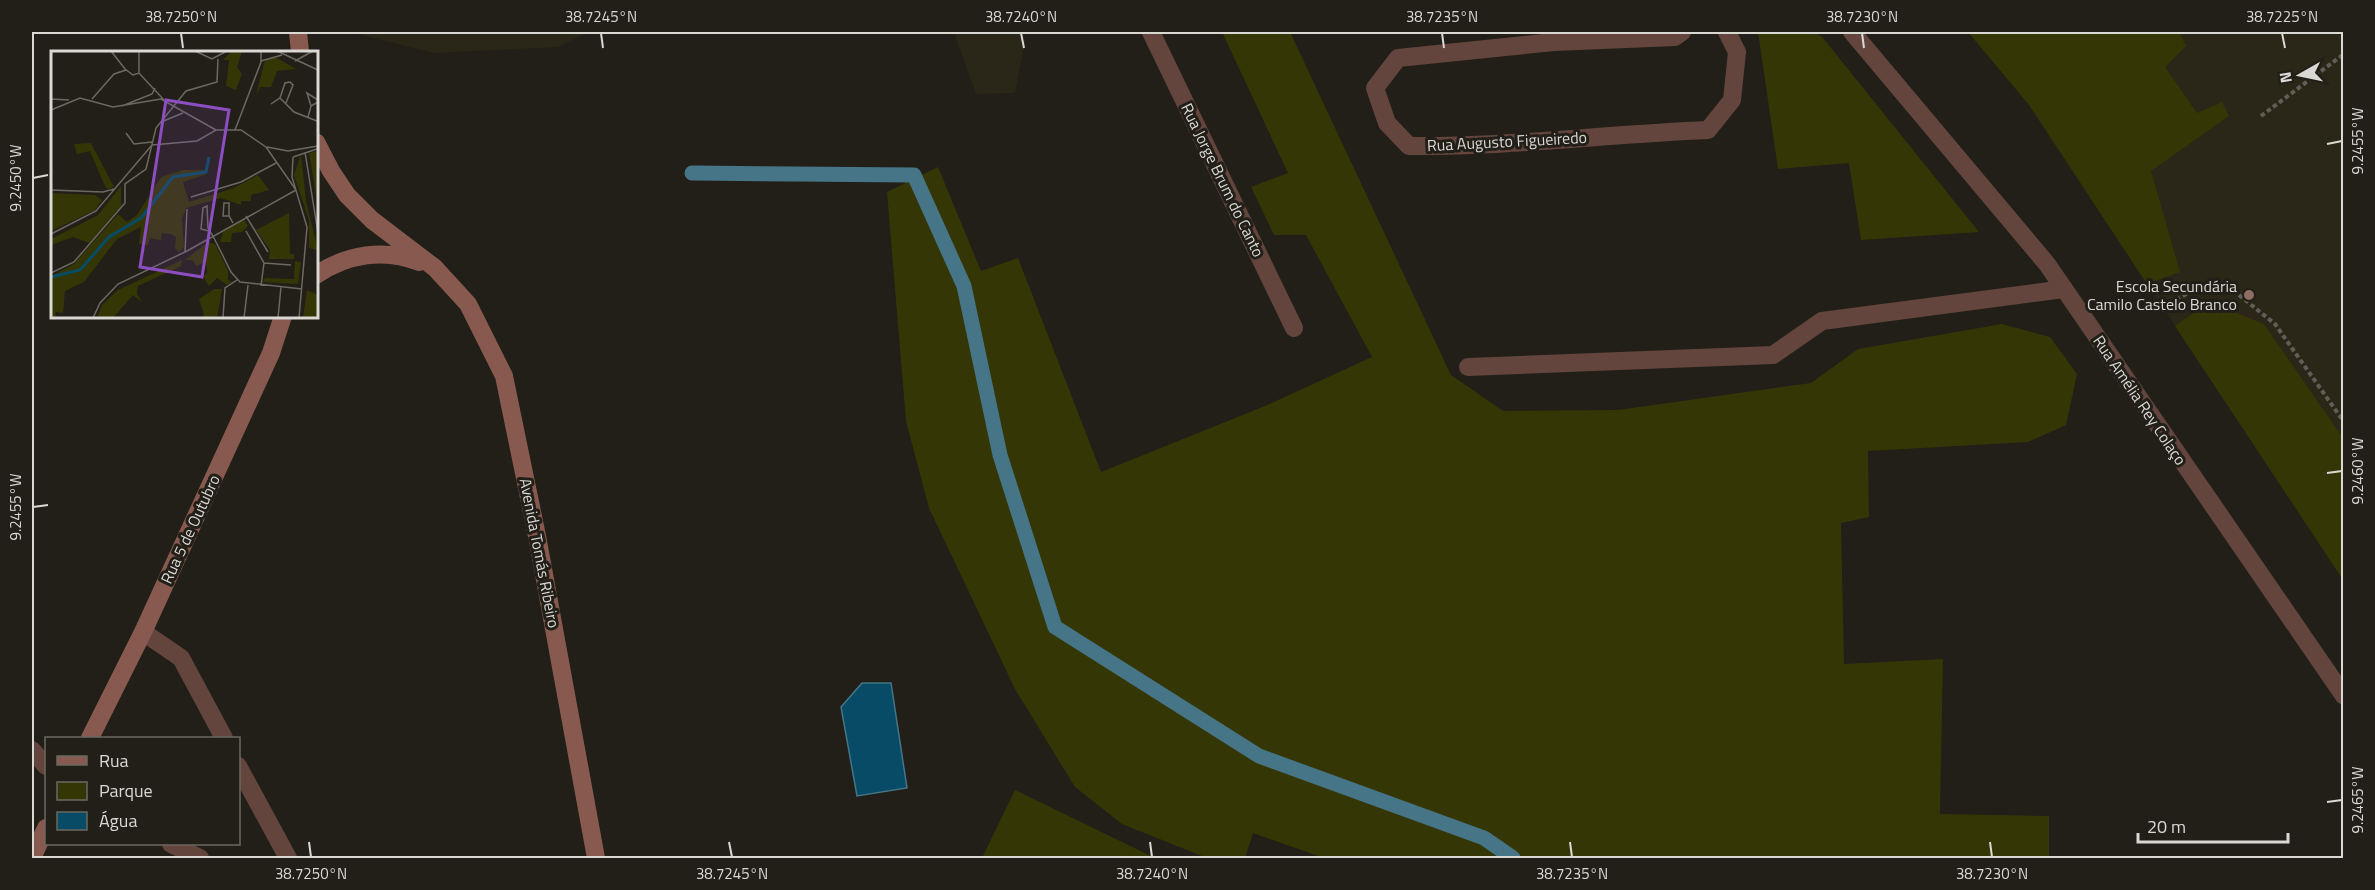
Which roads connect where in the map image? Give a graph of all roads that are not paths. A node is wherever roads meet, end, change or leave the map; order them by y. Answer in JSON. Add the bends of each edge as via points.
{"nodes":[{"id":1,"x":298,"y":32,"type":"edge"},
{"id":2,"x":1151,"y":32,"type":"edge"},
{"id":3,"x":1682,"y":32,"type":"edge"},
{"id":4,"x":1727,"y":32,"type":"edge"},
{"id":5,"x":1852,"y":32,"type":"edge"},
{"id":6,"x":300,"y":51,"type":"edge"},
{"id":7,"x":318,"y":146,"type":"edge"},
{"id":8,"x":435,"y":268,"type":"junction"},
{"id":9,"x":318,"y":274,"type":"edge"},
{"id":10,"x":2064,"y":289,"type":"junction"},
{"id":11,"x":282,"y":318,"type":"edge"},
{"id":12,"x":1294,"y":328,"type":"dead end"},
{"id":13,"x":1468,"y":367,"type":"dead end"},
{"id":14,"x":143,"y":632,"type":"junction"},
{"id":15,"x":2343,"y":696,"type":"edge"},
{"id":16,"x":90,"y":737,"type":"edge"},
{"id":17,"x":223,"y":737,"type":"edge"},
{"id":18,"x":32,"y":750,"type":"edge"},
{"id":19,"x":45,"y":765,"type":"edge"},
{"id":20,"x":240,"y":770,"type":"edge"},
{"id":21,"x":45,"y":830,"type":"edge"},
{"id":22,"x":175,"y":845,"type":"edge"},
{"id":23,"x":32,"y":858,"type":"edge"},
{"id":24,"x":200,"y":858,"type":"edge"},
{"id":25,"x":288,"y":858,"type":"edge"},
{"id":26,"x":596,"y":858,"type":"edge"}],
"edges":[{"from":1,"to":6,"type":"street"},
{"from":2,"to":12,"type":"street","name":"Rua Jorge Brum do Canto"},
{"from":3,"to":4,"type":"street","name":"Rua Augusto Figueiredo","via":[[1675,37],[1554,42],[1398,58],[1375,88],[1387,123],[1409,146],[1708,130],[1732,100],[1737,52]]},
{"from":5,"to":10,"type":"street","name":"Rua Amélia Rey Colaço"},
{"from":7,"to":8,"type":"street","name":"Avenida Tomás Ribeiro","via":[[347,195],[372,220]]},
{"from":8,"to":9,"type":"street","name":"Avenida Tomás Ribeiro","via":[[404,256],[378,254],[351,258]]},
{"from":8,"to":26,"type":"street","name":"Avenida Tomás Ribeiro","via":[[468,304],[504,376]]},
{"from":10,"to":13,"type":"street","via":[[1822,321],[1773,355]]},
{"from":10,"to":15,"type":"street","name":"Rua Amélia Rey Colaço"},
{"from":11,"to":14,"type":"street","name":"Rua 5 de Outubro","via":[[271,353]]},
{"from":14,"to":16,"type":"street","name":"Rua 5 de Outubro"},
{"from":14,"to":17,"type":"street","via":[[182,658]]},
{"from":18,"to":19,"type":"street"},
{"from":20,"to":25,"type":"street"},
{"from":21,"to":23,"type":"street"},
{"from":22,"to":24,"type":"street"}]}
